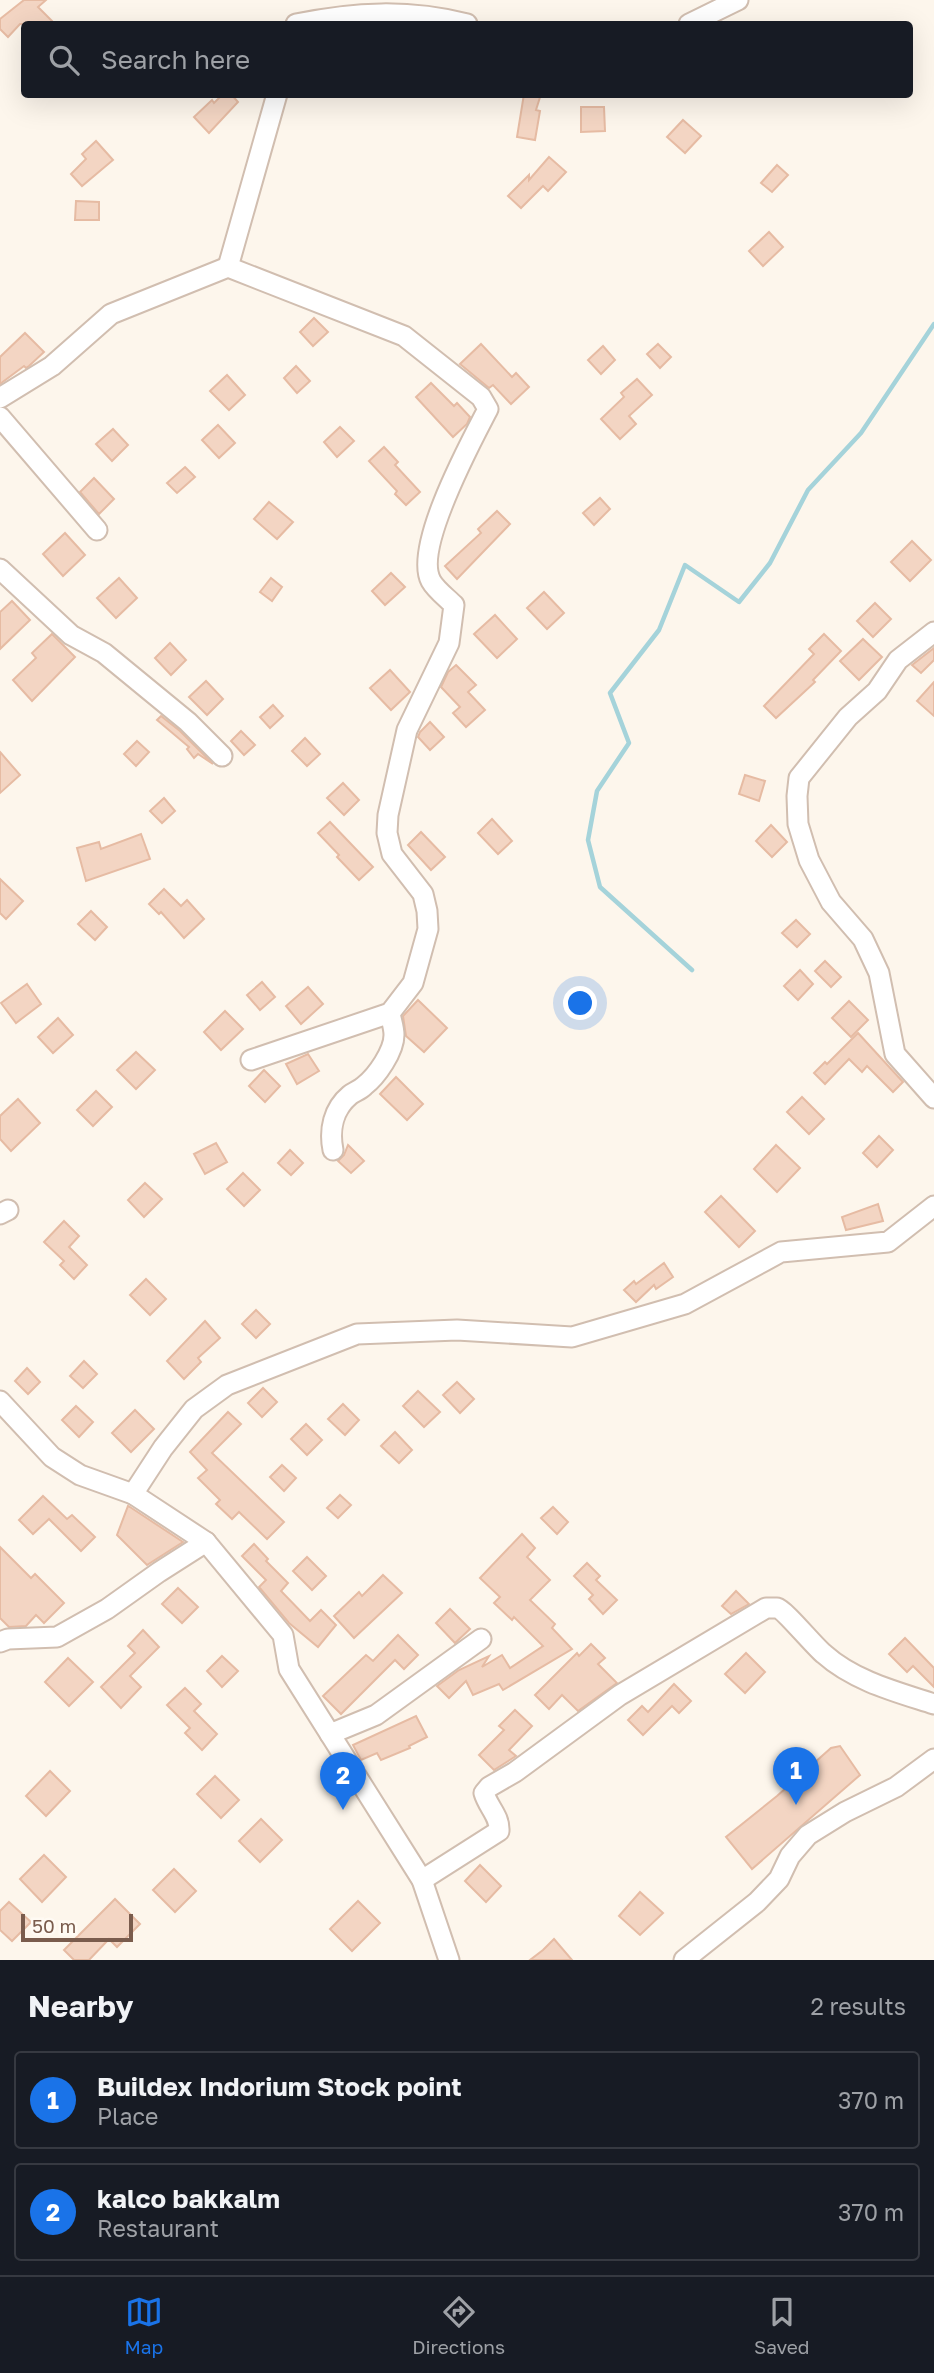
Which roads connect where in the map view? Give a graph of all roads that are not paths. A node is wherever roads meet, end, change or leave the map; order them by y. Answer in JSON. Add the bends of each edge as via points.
{"nodes":[{"id":1,"x":738,"y":0,"type":"edge"},
{"id":2,"x":316,"y":21,"type":"edge"},
{"id":3,"x":454,"y":21,"type":"edge"},
{"id":4,"x":695,"y":21,"type":"edge"},
{"id":5,"x":276,"y":98,"type":"edge"},
{"id":6,"x":228,"y":267,"type":"junction"},
{"id":7,"x":0,"y":398,"type":"edge"},
{"id":8,"x":0,"y":417,"type":"edge"},
{"id":9,"x":97,"y":530,"type":"dead end"},
{"id":10,"x":0,"y":569,"type":"edge"},
{"id":11,"x":934,"y":632,"type":"edge"},
{"id":12,"x":222,"y":756,"type":"dead end"},
{"id":13,"x":390,"y":1013,"type":"junction"},
{"id":14,"x":251,"y":1060,"type":"dead end"},
{"id":15,"x":934,"y":1098,"type":"edge"},
{"id":16,"x":333,"y":1150,"type":"dead end"},
{"id":17,"x":934,"y":1206,"type":"edge"},
{"id":18,"x":0,"y":1401,"type":"edge"},
{"id":19,"x":133,"y":1494,"type":"junction"},
{"id":20,"x":206,"y":1542,"type":"junction"},
{"id":21,"x":481,"y":1639,"type":"dead end"},
{"id":22,"x":0,"y":1642,"type":"edge"},
{"id":23,"x":934,"y":1704,"type":"edge"},
{"id":24,"x":330,"y":1734,"type":"junction"},
{"id":25,"x":933,"y":1763,"type":"edge"},
{"id":26,"x":422,"y":1880,"type":"junction"},
{"id":27,"x":449,"y":1960,"type":"edge"},
{"id":28,"x":684,"y":1960,"type":"edge"}],
"edges":[{"from":1,"to":4,"type":"street"},
{"from":2,"to":3,"type":"street","via":[[378,12]]},
{"from":5,"to":6,"type":"street"},
{"from":6,"to":7,"type":"street","via":[[111,314],[52,366]]},
{"from":6,"to":13,"type":"street","via":[[404,336],[481,397],[488,409],[445,495],[427,562],[431,581],[454,605],[449,643],[407,730],[387,834],[392,854],[423,894],[428,929],[413,983]]},
{"from":8,"to":9,"type":"street"},
{"from":10,"to":12,"type":"street","via":[[46,614],[104,653]]},
{"from":11,"to":15,"type":"street","via":[[898,660],[877,691],[848,717],[799,778],[797,796],[798,824],[809,860],[831,902],[863,939],[879,973],[895,1054]]},
{"from":13,"to":14,"type":"street"},
{"from":13,"to":16,"type":"street","via":[[392,1045],[365,1086],[347,1097],[332,1120]]},
{"from":17,"to":19,"type":"street","via":[[888,1242],[781,1252],[685,1304],[572,1337],[457,1330],[357,1334],[227,1385],[194,1409]]},
{"from":18,"to":19,"type":"street","via":[[52,1457],[80,1475]]},
{"from":19,"to":20,"type":"street"},
{"from":20,"to":22,"type":"street","via":[[57,1637]]},
{"from":20,"to":24,"type":"street","via":[[283,1635],[289,1669]]},
{"from":21,"to":24,"type":"street","via":[[376,1715]]},
{"from":23,"to":26,"type":"street","via":[[846,1670],[819,1650],[783,1612],[766,1608],[620,1695],[489,1787],[484,1793],[486,1802],[500,1822],[499,1831]]},
{"from":24,"to":26,"type":"street"},
{"from":25,"to":28,"type":"street","via":[[808,1835],[779,1879],[757,1902]]},
{"from":26,"to":27,"type":"street"}]}
